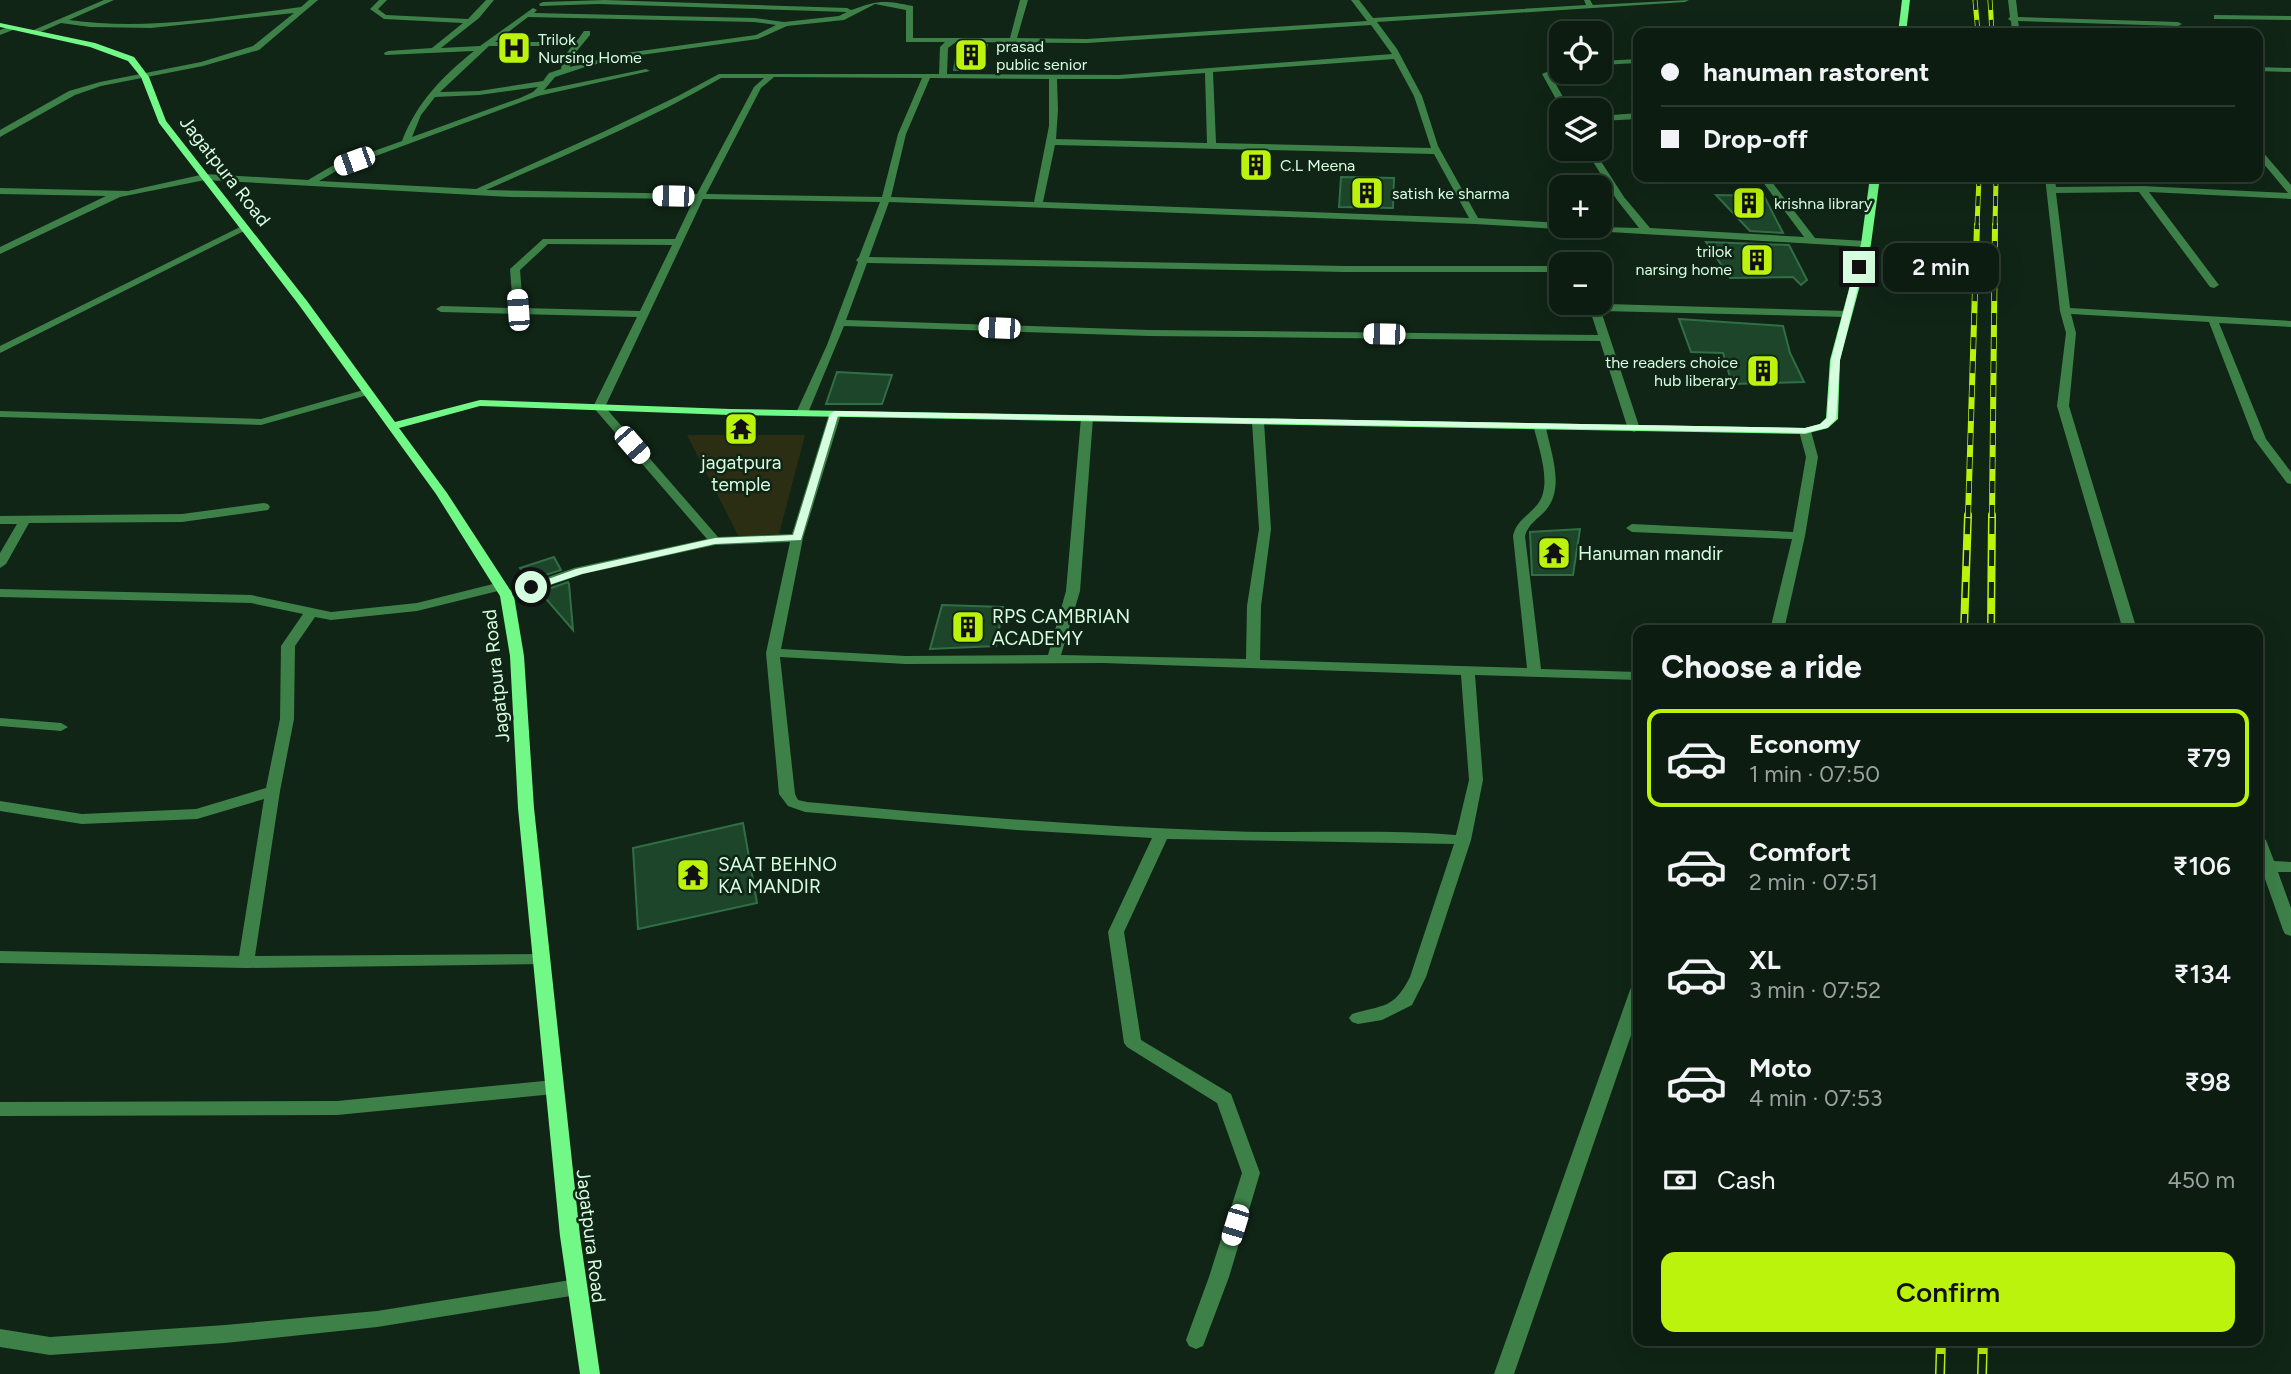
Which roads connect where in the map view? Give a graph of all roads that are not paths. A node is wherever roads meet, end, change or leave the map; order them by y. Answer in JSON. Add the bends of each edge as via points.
{"nodes":[{"id":1,"x":110,"y":0,"type":"edge"},
{"id":2,"x":314,"y":0,"type":"edge"},
{"id":3,"x":383,"y":0,"type":"edge"},
{"id":4,"x":490,"y":0,"type":"edge"},
{"id":5,"x":1024,"y":0,"type":"edge"},
{"id":6,"x":1355,"y":0,"type":"edge"},
{"id":7,"x":1685,"y":0,"type":"edge"},
{"id":8,"x":1906,"y":0,"type":"edge"},
{"id":9,"x":2012,"y":0,"type":"edge"},
{"id":10,"x":876,"y":1,"type":"edge"},
{"id":11,"x":546,"y":2,"type":"edge"},
{"id":12,"x":1589,"y":3,"type":"edge"},
{"id":13,"x":304,"y":9,"type":"junction"},
{"id":14,"x":859,"y":10,"type":"junction"},
{"id":15,"x":525,"y":15,"type":"junction"},
{"id":16,"x":2217,"y":17,"type":"dead end"},
{"id":17,"x":2291,"y":18,"type":"edge"},
{"id":18,"x":2012,"y":19,"type":"junction"},
{"id":19,"x":470,"y":21,"type":"junction"},
{"id":20,"x":62,"y":22,"type":"junction"},
{"id":21,"x":1373,"y":22,"type":"junction"},
{"id":22,"x":785,"y":24,"type":"junction"},
{"id":23,"x":2178,"y":24,"type":"dead end"},
{"id":24,"x":1903,"y":28,"type":"edge"},
{"id":25,"x":2015,"y":28,"type":"edge"},
{"id":26,"x":5,"y":29,"type":"edge"},
{"id":27,"x":33,"y":32,"type":"junction"},
{"id":28,"x":587,"y":33,"type":"dead end"},
{"id":29,"x":954,"y":40,"type":"junction"},
{"id":30,"x":1013,"y":40,"type":"junction"},
{"id":31,"x":577,"y":44,"type":"junction"},
{"id":32,"x":485,"y":46,"type":"junction"},
{"id":33,"x":435,"y":49,"type":"junction"},
{"id":34,"x":388,"y":53,"type":"dead end"},
{"id":35,"x":1397,"y":56,"type":"junction"},
{"id":36,"x":1633,"y":61,"type":"edge"},
{"id":37,"x":1612,"y":63,"type":"edge"},
{"id":38,"x":2263,"y":69,"type":"edge"},
{"id":39,"x":2291,"y":70,"type":"edge"},
{"id":40,"x":565,"y":71,"type":"junction"},
{"id":41,"x":646,"y":71,"type":"dead end"},
{"id":42,"x":1209,"y":71,"type":"junction"},
{"id":43,"x":772,"y":75,"type":"junction"},
{"id":44,"x":927,"y":75,"type":"junction"},
{"id":45,"x":943,"y":75,"type":"junction"},
{"id":46,"x":145,"y":77,"type":"junction"},
{"id":47,"x":1053,"y":78,"type":"junction"},
{"id":48,"x":546,"y":83,"type":"junction"},
{"id":49,"x":536,"y":94,"type":"junction"},
{"id":50,"x":435,"y":95,"type":"junction"},
{"id":51,"x":1633,"y":116,"type":"edge"},
{"id":52,"x":1612,"y":118,"type":"edge"},
{"id":53,"x":0,"y":134,"type":"edge"},
{"id":54,"x":405,"y":141,"type":"junction"},
{"id":55,"x":1053,"y":142,"type":"junction"},
{"id":56,"x":1212,"y":147,"type":"junction"},
{"id":57,"x":1437,"y":150,"type":"junction"},
{"id":58,"x":2263,"y":158,"type":"edge"},
{"id":59,"x":1597,"y":161,"type":"edge"},
{"id":60,"x":205,"y":177,"type":"junction"},
{"id":61,"x":312,"y":181,"type":"junction"},
{"id":62,"x":1768,"y":182,"type":"edge"},
{"id":63,"x":1874,"y":182,"type":"edge"},
{"id":64,"x":2050,"y":182,"type":"edge"},
{"id":65,"x":2142,"y":189,"type":"junction"},
{"id":66,"x":2051,"y":190,"type":"junction"},
{"id":67,"x":0,"y":191,"type":"edge"},
{"id":68,"x":475,"y":191,"type":"junction"},
{"id":69,"x":2291,"y":193,"type":"edge"},
{"id":70,"x":119,"y":194,"type":"junction"},
{"id":71,"x":700,"y":196,"type":"junction"},
{"id":72,"x":886,"y":199,"type":"junction"},
{"id":73,"x":1038,"y":204,"type":"junction"},
{"id":74,"x":1475,"y":221,"type":"junction"},
{"id":75,"x":245,"y":228,"type":"junction"},
{"id":76,"x":1647,"y":232,"type":"junction"},
{"id":77,"x":1811,"y":240,"type":"junction"},
{"id":78,"x":678,"y":242,"type":"junction"},
{"id":79,"x":1866,"y":244,"type":"junction"},
{"id":80,"x":0,"y":251,"type":"edge"},
{"id":81,"x":861,"y":260,"type":"junction"},
{"id":82,"x":1549,"y":269,"type":"edge"},
{"id":83,"x":2214,"y":285,"type":"dead end"},
{"id":84,"x":1612,"y":308,"type":"edge"},
{"id":85,"x":440,"y":309,"type":"dead end"},
{"id":86,"x":518,"y":310,"type":"junction"},
{"id":87,"x":2065,"y":312,"type":"junction"},
{"id":88,"x":644,"y":314,"type":"junction"},
{"id":89,"x":1847,"y":314,"type":"junction"},
{"id":90,"x":1597,"y":315,"type":"edge"},
{"id":91,"x":2213,"y":320,"type":"junction"},
{"id":92,"x":839,"y":323,"type":"junction"},
{"id":93,"x":2291,"y":324,"type":"edge"},
{"id":94,"x":1604,"y":338,"type":"junction"},
{"id":95,"x":0,"y":350,"type":"edge"},
{"id":96,"x":368,"y":392,"type":"junction"},
{"id":97,"x":598,"y":407,"type":"junction"},
{"id":98,"x":802,"y":413,"type":"junction"},
{"id":99,"x":0,"y":414,"type":"edge"},
{"id":100,"x":835,"y":414,"type":"junction"},
{"id":101,"x":1087,"y":418,"type":"junction"},
{"id":102,"x":1258,"y":422,"type":"junction"},
{"id":103,"x":392,"y":426,"type":"junction"},
{"id":104,"x":1540,"y":428,"type":"junction"},
{"id":105,"x":1634,"y":429,"type":"junction"},
{"id":106,"x":1805,"y":430,"type":"junction"},
{"id":107,"x":2291,"y":480,"type":"edge"},
{"id":108,"x":264,"y":507,"type":"dead end"},
{"id":109,"x":0,"y":520,"type":"edge"},
{"id":110,"x":24,"y":522,"type":"junction"},
{"id":111,"x":1632,"y":528,"type":"dead end"},
{"id":112,"x":1799,"y":536,"type":"junction"},
{"id":113,"x":797,"y":538,"type":"junction"},
{"id":114,"x":715,"y":541,"type":"junction"},
{"id":115,"x":0,"y":564,"type":"edge"},
{"id":116,"x":504,"y":591,"type":"junction"},
{"id":117,"x":0,"y":593,"type":"edge"},
{"id":118,"x":311,"y":612,"type":"junction"},
{"id":119,"x":1778,"y":625,"type":"edge"},
{"id":120,"x":2129,"y":625,"type":"edge"},
{"id":121,"x":772,"y":653,"type":"junction"},
{"id":122,"x":1053,"y":660,"type":"junction"},
{"id":123,"x":1253,"y":664,"type":"junction"},
{"id":124,"x":1468,"y":670,"type":"junction"},
{"id":125,"x":1534,"y":672,"type":"junction"},
{"id":126,"x":1633,"y":676,"type":"edge"},
{"id":127,"x":0,"y":722,"type":"edge"},
{"id":128,"x":61,"y":727,"type":"dead end"},
{"id":129,"x":272,"y":791,"type":"junction"},
{"id":130,"x":0,"y":806,"type":"edge"},
{"id":131,"x":1162,"y":833,"type":"junction"},
{"id":132,"x":1463,"y":840,"type":"junction"},
{"id":133,"x":2263,"y":853,"type":"edge"},
{"id":134,"x":2268,"y":866,"type":"junction"},
{"id":135,"x":2291,"y":867,"type":"edge"},
{"id":136,"x":2291,"y":930,"type":"edge"},
{"id":137,"x":0,"y":957,"type":"edge"},
{"id":138,"x":541,"y":960,"type":"junction"},
{"id":139,"x":246,"y":962,"type":"junction"},
{"id":140,"x":1633,"y":1004,"type":"edge"},
{"id":141,"x":1358,"y":1018,"type":"dead end"},
{"id":142,"x":554,"y":1087,"type":"junction"},
{"id":143,"x":0,"y":1109,"type":"edge"},
{"id":144,"x":577,"y":1287,"type":"junction"},
{"id":145,"x":0,"y":1338,"type":"edge"},
{"id":146,"x":1196,"y":1340,"type":"dead end"},
{"id":147,"x":590,"y":1374,"type":"edge"},
{"id":148,"x":1504,"y":1374,"type":"edge"}],
"edges":[{"from":1,"to":20,"type":"street"},
{"from":2,"to":13,"type":"street"},
{"from":3,"to":19,"type":"street","via":[[374,9],[384,17]]},
{"from":4,"to":19,"type":"street"},
{"from":5,"to":30,"type":"street"},
{"from":6,"to":21,"type":"street"},
{"from":7,"to":12,"type":"street"},
{"from":8,"to":24,"type":"street"},
{"from":9,"to":18,"type":"street"},
{"from":10,"to":14,"type":"street"},
{"from":10,"to":29,"type":"street","via":[[910,8],[909,40]]},
{"from":11,"to":14,"type":"street"},
{"from":11,"to":15,"type":"street"},
{"from":12,"to":21,"type":"street"},
{"from":13,"to":20,"type":"street","via":[[140,27]]},
{"from":13,"to":46,"type":"street","via":[[256,48]]},
{"from":14,"to":22,"type":"street","via":[[841,18]]},
{"from":15,"to":22,"type":"street"},
{"from":15,"to":32,"type":"street"},
{"from":16,"to":17,"type":"street"},
{"from":18,"to":23,"type":"street"},
{"from":18,"to":25,"type":"street"},
{"from":19,"to":33,"type":"street"},
{"from":20,"to":27,"type":"street"},
{"from":21,"to":30,"type":"street","via":[[1087,41]]},
{"from":21,"to":35,"type":"street"},
{"from":22,"to":40,"type":"street","via":[[758,37],[626,55]]},
{"from":26,"to":27,"type":"street","name":"Jagatpura Road"},
{"from":27,"to":46,"type":"street","name":"Jagatpura Road","via":[[131,59]]},
{"from":28,"to":31,"type":"street"},
{"from":29,"to":30,"type":"street"},
{"from":29,"to":45,"type":"street","via":[[944,47]]},
{"from":31,"to":32,"type":"street"},
{"from":31,"to":40,"type":"street"},
{"from":32,"to":33,"type":"street"},
{"from":32,"to":50,"type":"street"},
{"from":33,"to":34,"type":"street"},
{"from":35,"to":42,"type":"street"},
{"from":35,"to":57,"type":"street","via":[[1418,96]]},
{"from":36,"to":37,"type":"street"},
{"from":38,"to":39,"type":"street"},
{"from":40,"to":48,"type":"street","via":[[552,75]]},
{"from":41,"to":49,"type":"street"},
{"from":42,"to":47,"type":"street"},
{"from":42,"to":56,"type":"street"},
{"from":43,"to":44,"type":"street"},
{"from":43,"to":68,"type":"street","via":[[719,76],[606,134]]},
{"from":43,"to":71,"type":"street","via":[[758,87]]},
{"from":44,"to":45,"type":"street"},
{"from":44,"to":72,"type":"street","via":[[902,134]]},
{"from":45,"to":47,"type":"street"},
{"from":46,"to":53,"type":"street","via":[[72,93]]},
{"from":46,"to":60,"type":"street","name":"Jagatpura Road","via":[[162,121]]},
{"from":47,"to":55,"type":"street"},
{"from":48,"to":49,"type":"street"},
{"from":48,"to":50,"type":"street"},
{"from":49,"to":54,"type":"street"},
{"from":50,"to":54,"type":"street","via":[[418,113]]},
{"from":51,"to":52,"type":"street"},
{"from":54,"to":61,"type":"street"},
{"from":55,"to":56,"type":"street"},
{"from":55,"to":73,"type":"street"},
{"from":56,"to":57,"type":"street"},
{"from":57,"to":74,"type":"street"},
{"from":58,"to":69,"type":"street"},
{"from":59,"to":76,"type":"street"},
{"from":60,"to":61,"type":"street"},
{"from":60,"to":70,"type":"street"},
{"from":60,"to":75,"type":"street","name":"Jagatpura Road"},
{"from":61,"to":68,"type":"street"},
{"from":62,"to":77,"type":"street"},
{"from":63,"to":79,"type":"street"},
{"from":64,"to":66,"type":"street"},
{"from":65,"to":66,"type":"street"},
{"from":65,"to":69,"type":"street"},
{"from":65,"to":83,"type":"street"},
{"from":66,"to":87,"type":"street"},
{"from":67,"to":70,"type":"street"},
{"from":68,"to":71,"type":"street"},
{"from":70,"to":80,"type":"street"},
{"from":71,"to":72,"type":"street"},
{"from":71,"to":78,"type":"street"},
{"from":72,"to":73,"type":"street"},
{"from":72,"to":81,"type":"street"},
{"from":73,"to":74,"type":"street"},
{"from":74,"to":76,"type":"street"},
{"from":75,"to":95,"type":"street"},
{"from":75,"to":96,"type":"street","name":"Jagatpura Road"},
{"from":76,"to":77,"type":"street"},
{"from":77,"to":79,"type":"street"},
{"from":78,"to":86,"type":"street","via":[[546,242],[515,269]]},
{"from":78,"to":88,"type":"street"},
{"from":79,"to":89,"type":"street"},
{"from":81,"to":82,"type":"street"},
{"from":81,"to":92,"type":"street"},
{"from":84,"to":89,"type":"street"},
{"from":85,"to":86,"type":"street"},
{"from":86,"to":88,"type":"street"},
{"from":87,"to":91,"type":"street"},
{"from":87,"to":120,"type":"street","via":[[2071,346],[2063,406]]},
{"from":88,"to":97,"type":"street"},
{"from":89,"to":106,"type":"street","via":[[1835,360],[1832,419]]},
{"from":90,"to":94,"type":"street"},
{"from":91,"to":93,"type":"street"},
{"from":91,"to":107,"type":"street","via":[[2260,439]]},
{"from":92,"to":94,"type":"street","via":[[1149,333]]},
{"from":92,"to":98,"type":"street"},
{"from":94,"to":105,"type":"street"},
{"from":96,"to":99,"type":"street","via":[[261,422]]},
{"from":96,"to":103,"type":"street","name":"Jagatpura Road"},
{"from":97,"to":98,"type":"street"},
{"from":97,"to":103,"type":"street","via":[[480,403]]},
{"from":97,"to":114,"type":"street"},
{"from":98,"to":100,"type":"street"},
{"from":100,"to":101,"type":"street"},
{"from":100,"to":113,"type":"street"},
{"from":101,"to":102,"type":"street"},
{"from":101,"to":122,"type":"street","via":[[1073,591]]},
{"from":102,"to":104,"type":"street"},
{"from":102,"to":123,"type":"street","via":[[1265,529],[1254,606]]},
{"from":103,"to":116,"type":"street","name":"Jagatpura Road"},
{"from":104,"to":105,"type":"street"},
{"from":104,"to":125,"type":"street","via":[[1550,484],[1546,501],[1520,526],[1519,536]]},
{"from":105,"to":106,"type":"street"},
{"from":106,"to":112,"type":"street","via":[[1812,457]]},
{"from":108,"to":110,"type":"street","via":[[182,518]]},
{"from":109,"to":110,"type":"street"},
{"from":110,"to":115,"type":"street"},
{"from":111,"to":112,"type":"street"},
{"from":112,"to":119,"type":"street"},
{"from":113,"to":114,"type":"street"},
{"from":113,"to":121,"type":"street"},
{"from":114,"to":116,"type":"street"},
{"from":116,"to":118,"type":"street","via":[[417,607],[331,616]]},
{"from":116,"to":138,"type":"street","name":"Jagatpura Road","via":[[517,656]]},
{"from":117,"to":118,"type":"street","via":[[251,598]]},
{"from":118,"to":129,"type":"street","via":[[288,646],[286,719]]},
{"from":121,"to":122,"type":"street","via":[[906,660]]},
{"from":121,"to":131,"type":"street","via":[[787,794],[793,803],[1044,828]]},
{"from":122,"to":123,"type":"street"},
{"from":123,"to":124,"type":"street"},
{"from":124,"to":125,"type":"street"},
{"from":124,"to":132,"type":"street","via":[[1476,780]]},
{"from":125,"to":126,"type":"street"},
{"from":127,"to":128,"type":"street"},
{"from":129,"to":130,"type":"street","via":[[197,814],[82,819]]},
{"from":129,"to":139,"type":"street"},
{"from":131,"to":132,"type":"street","via":[[1405,835]]},
{"from":131,"to":146,"type":"street","via":[[1116,932],[1133,1043],[1226,1099],[1251,1172]]},
{"from":132,"to":141,"type":"street","via":[[1406,1001]]},
{"from":133,"to":134,"type":"street"},
{"from":134,"to":135,"type":"street"},
{"from":134,"to":136,"type":"street"},
{"from":137,"to":139,"type":"street"},
{"from":138,"to":139,"type":"street"},
{"from":138,"to":142,"type":"street","name":"Jagatpura Road"},
{"from":140,"to":148,"type":"street"},
{"from":142,"to":143,"type":"street","via":[[337,1108]]},
{"from":142,"to":144,"type":"street","name":"Jagatpura Road"},
{"from":144,"to":145,"type":"street","via":[[377,1319],[225,1334],[50,1346]]},
{"from":144,"to":147,"type":"street","name":"Jagatpura Road"}]}
